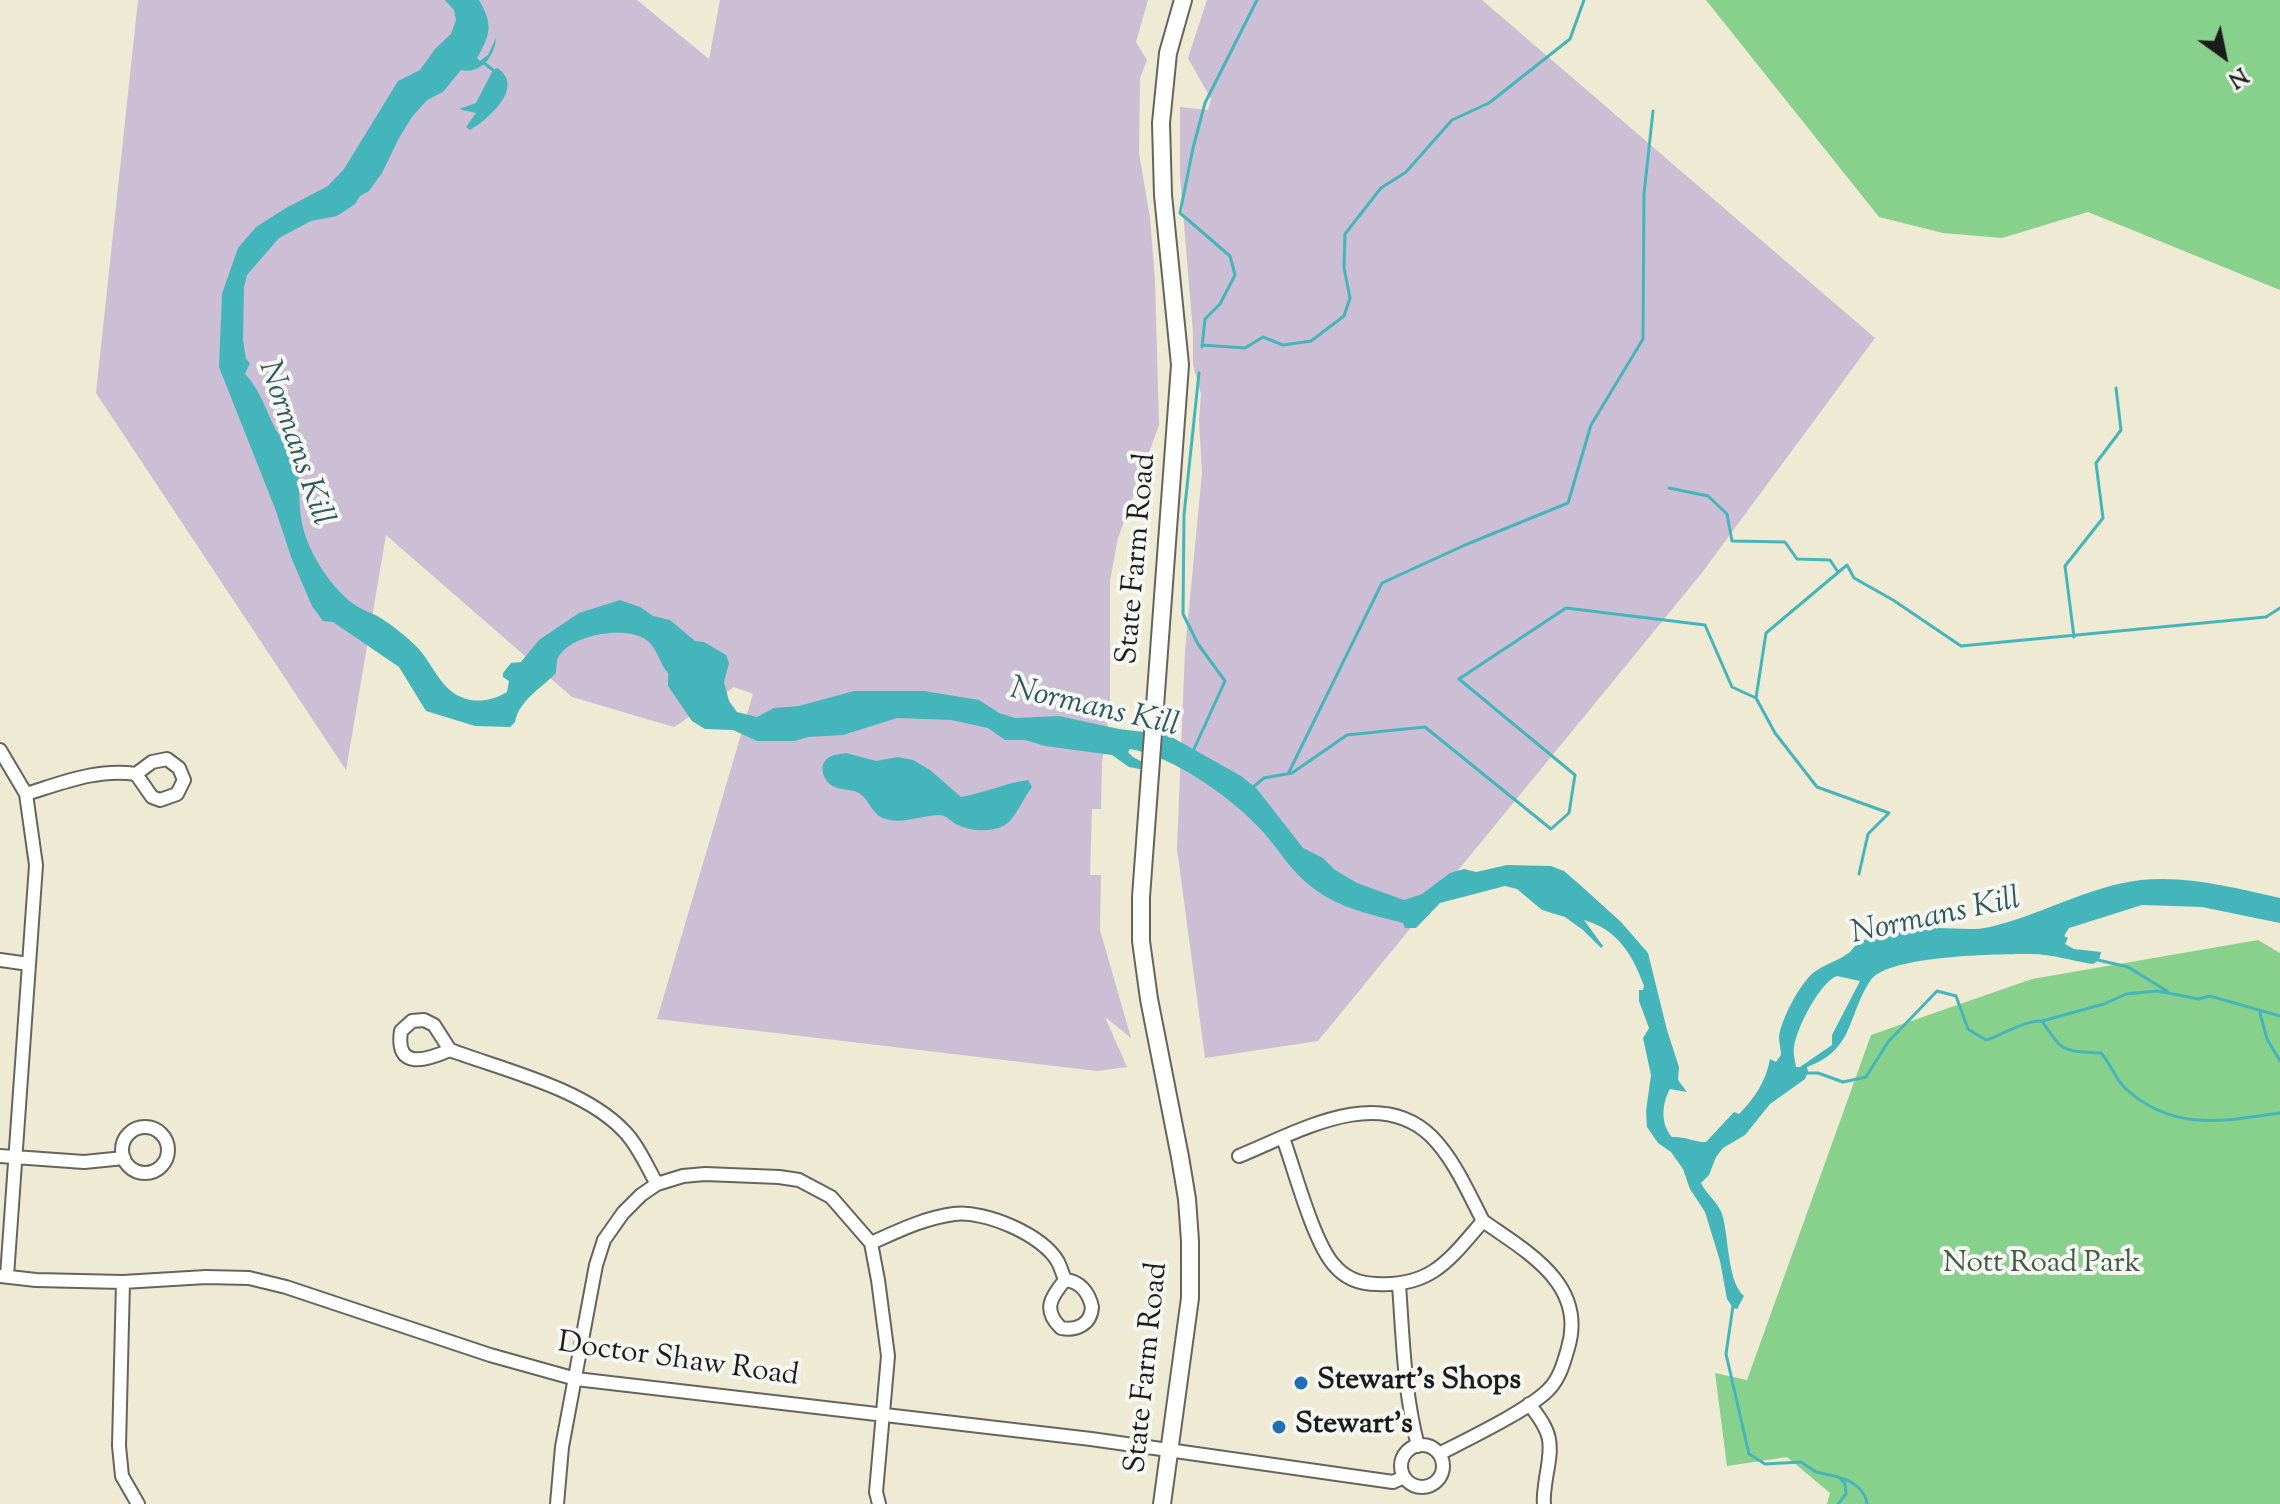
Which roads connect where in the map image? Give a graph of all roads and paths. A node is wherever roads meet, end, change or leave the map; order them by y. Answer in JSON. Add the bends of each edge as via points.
{"nodes":[{"id":1,"x":1183,"y":0,"type":"edge"},
{"id":2,"x":0,"y":750,"type":"edge"},
{"id":3,"x":136,"y":774,"type":"dead end"},
{"id":4,"x":26,"y":794,"type":"junction"},
{"id":5,"x":0,"y":960,"type":"edge"},
{"id":6,"x":29,"y":964,"type":"junction"},
{"id":7,"x":450,"y":1050,"type":"dead end"},
{"id":8,"x":1283,"y":1138,"type":"junction"},
{"id":9,"x":0,"y":1156,"type":"edge"},
{"id":10,"x":1239,"y":1156,"type":"dead end"},
{"id":11,"x":16,"y":1157,"type":"junction"},
{"id":12,"x":124,"y":1158,"type":"dead end"},
{"id":13,"x":657,"y":1184,"type":"junction"},
{"id":14,"x":1483,"y":1221,"type":"junction"},
{"id":15,"x":871,"y":1243,"type":"junction"},
{"id":16,"x":4,"y":1276,"type":"edge"},
{"id":17,"x":1065,"y":1280,"type":"dead end"},
{"id":18,"x":123,"y":1282,"type":"junction"},
{"id":19,"x":1399,"y":1285,"type":"junction"},
{"id":20,"x":576,"y":1379,"type":"junction"},
{"id":21,"x":1529,"y":1404,"type":"junction"},
{"id":22,"x":881,"y":1415,"type":"junction"},
{"id":23,"x":1418,"y":1446,"type":"junction"},
{"id":24,"x":1168,"y":1450,"type":"junction"},
{"id":25,"x":1439,"y":1454,"type":"junction"},
{"id":26,"x":1404,"y":1477,"type":"junction"},
{"id":27,"x":138,"y":1504,"type":"edge"},
{"id":28,"x":557,"y":1504,"type":"edge"},
{"id":29,"x":879,"y":1504,"type":"edge"},
{"id":30,"x":1162,"y":1504,"type":"edge"},
{"id":31,"x":1544,"y":1504,"type":"edge"}],
"edges":[{"from":1,"to":24,"type":"main road","name":"State Farm Road","via":[[1168,53],[1161,123],[1180,365],[1141,869],[1141,941],[1190,1241],[1190,1298]]},
{"from":2,"to":4,"type":"street"},
{"from":3,"to":4,"type":"street","via":[[100,773]]},
{"from":4,"to":6,"type":"street","via":[[36,865]]},
{"from":5,"to":6,"type":"street"},
{"from":6,"to":11,"type":"street"},
{"from":7,"to":13,"type":"street","via":[[600,1109],[627,1133]]},
{"from":8,"to":10,"type":"street"},
{"from":8,"to":14,"type":"street","via":[[1352,1113],[1384,1112],[1413,1122],[1452,1163]]},
{"from":8,"to":19,"type":"street","via":[[1333,1264],[1347,1278]]},
{"from":9,"to":11,"type":"street"},
{"from":11,"to":12,"type":"street","via":[[84,1162]]},
{"from":11,"to":16,"type":"street"},
{"from":13,"to":15,"type":"street","via":[[705,1174],[799,1180],[831,1197]]},
{"from":13,"to":20,"type":"street","via":[[623,1213],[604,1240]]},
{"from":14,"to":19,"type":"street","via":[[1435,1272]]},
{"from":14,"to":21,"type":"street","via":[[1540,1261],[1570,1308],[1571,1339],[1562,1367],[1550,1389]]},
{"from":15,"to":17,"type":"street","via":[[921,1221],[957,1213],[990,1218],[1044,1246],[1058,1261]]},
{"from":15,"to":22,"type":"street","via":[[888,1356]]},
{"from":16,"to":18,"type":"street","name":"Doctor Shaw Road"},
{"from":18,"to":20,"type":"street","name":"Doctor Shaw Road","via":[[249,1278]]},
{"from":18,"to":27,"type":"street","via":[[119,1446],[122,1476]]},
{"from":19,"to":23,"type":"street","via":[[1406,1383]]},
{"from":20,"to":22,"type":"street","name":"Doctor Shaw Road"},
{"from":20,"to":28,"type":"street"},
{"from":21,"to":25,"type":"street"},
{"from":21,"to":31,"type":"street","via":[[1551,1437]]},
{"from":22,"to":24,"type":"street","name":"Doctor Shaw Road"},
{"from":22,"to":29,"type":"street"},
{"from":23,"to":25,"type":"street"},
{"from":23,"to":26,"type":"street","via":[[1403,1458]]},
{"from":24,"to":26,"type":"street","name":"Doctor Shaw Road","via":[[1393,1482]]},
{"from":24,"to":30,"type":"main road","name":"State Farm Road"},
{"from":25,"to":26,"type":"street","via":[[1442,1474],[1433,1484],[1414,1486]]}]}
